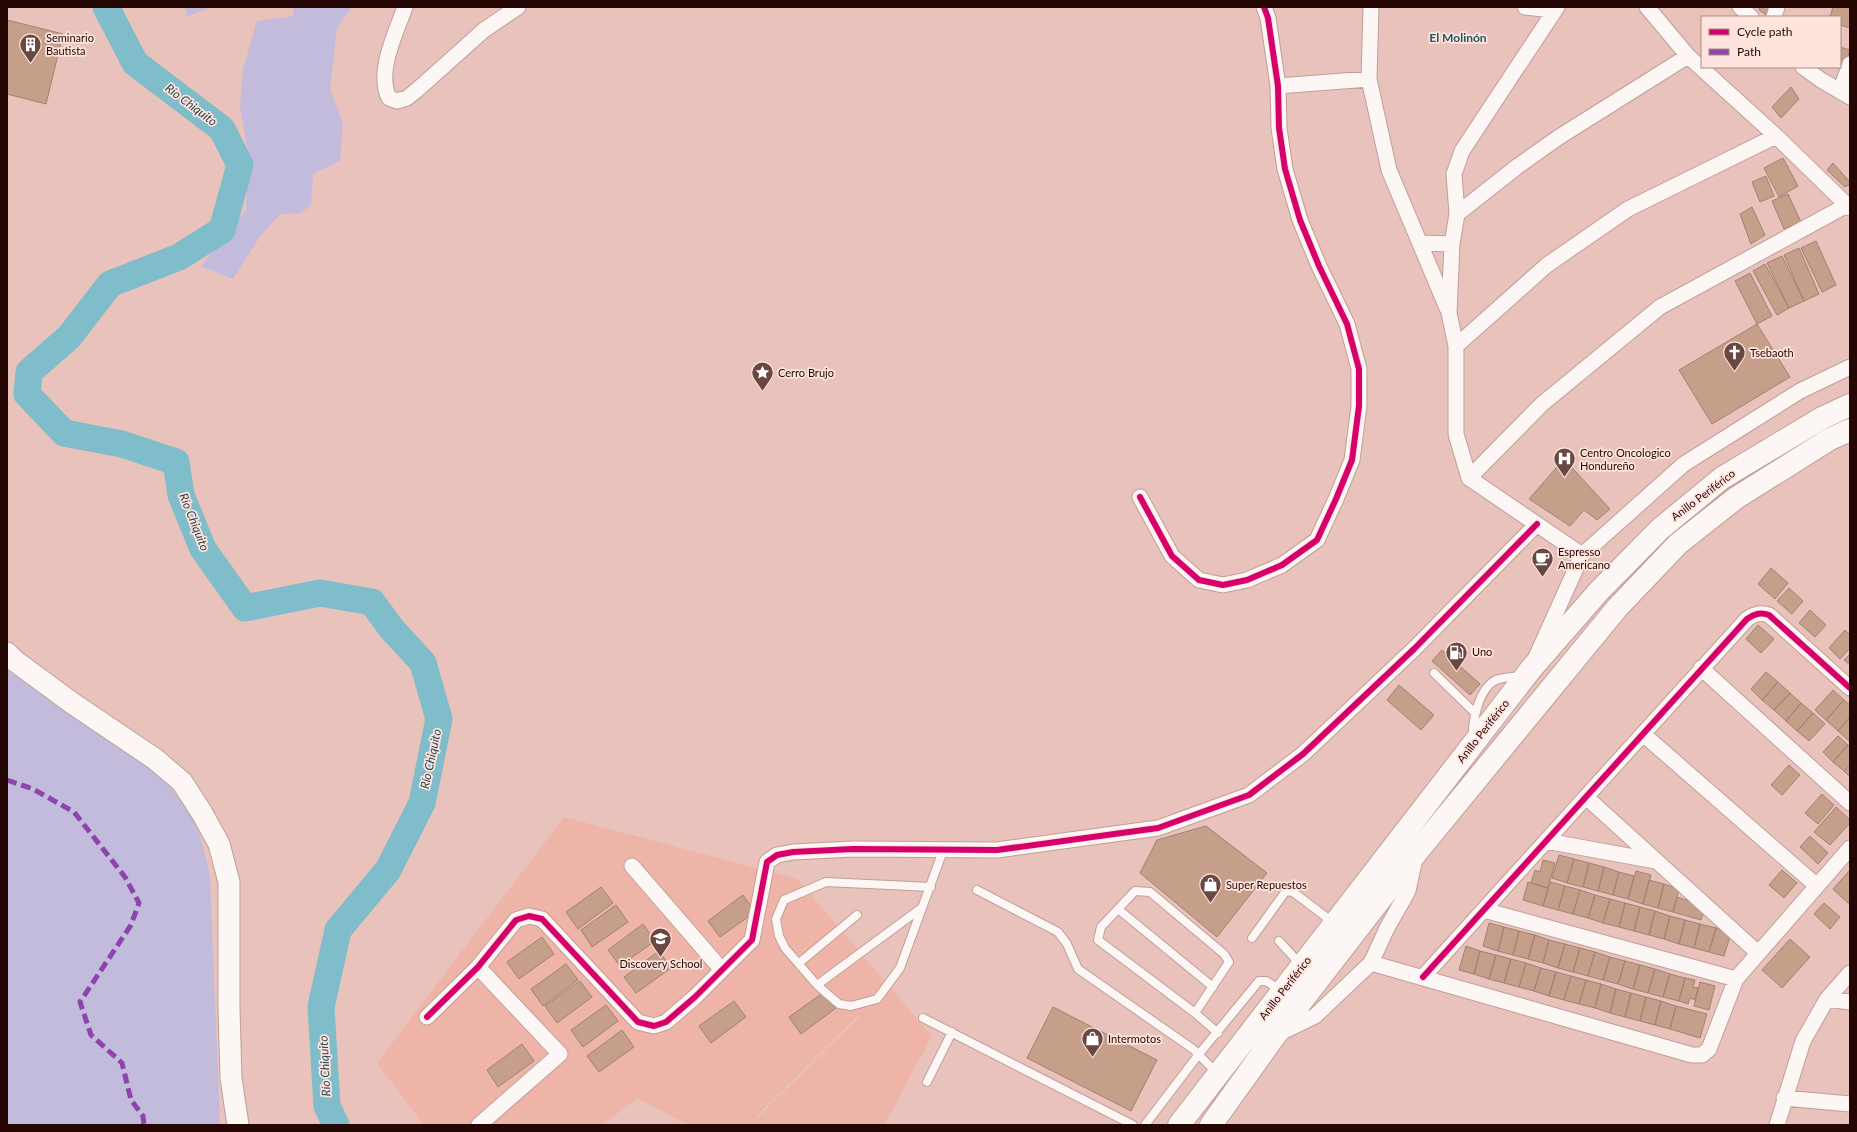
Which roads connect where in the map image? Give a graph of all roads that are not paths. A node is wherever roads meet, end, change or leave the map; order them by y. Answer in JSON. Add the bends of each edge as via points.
{"nodes":[{"id":1,"x":404,"y":7,"type":"edge"},
{"id":2,"x":518,"y":7,"type":"edge"},
{"id":3,"x":1264,"y":7,"type":"edge"},
{"id":4,"x":1371,"y":7,"type":"edge"},
{"id":5,"x":1525,"y":7,"type":"edge"},
{"id":6,"x":1647,"y":7,"type":"edge"},
{"id":7,"x":1740,"y":7,"type":"edge"},
{"id":8,"x":1555,"y":9,"type":"edge"},
{"id":9,"x":1750,"y":16,"type":"edge"},
{"id":10,"x":1688,"y":56,"type":"junction"},
{"id":11,"x":1850,"y":64,"type":"edge"},
{"id":12,"x":1701,"y":68,"type":"edge"},
{"id":13,"x":1701,"y":68,"type":"edge"},
{"id":14,"x":1804,"y":68,"type":"edge"},
{"id":15,"x":1369,"y":79,"type":"junction"},
{"id":16,"x":1278,"y":86,"type":"junction"},
{"id":17,"x":1845,"y":94,"type":"edge"},
{"id":18,"x":1776,"y":136,"type":"junction"},
{"id":19,"x":1848,"y":207,"type":"edge"},
{"id":20,"x":1457,"y":214,"type":"junction"},
{"id":21,"x":1421,"y":243,"type":"junction"},
{"id":22,"x":1452,"y":244,"type":"junction"},
{"id":23,"x":1449,"y":312,"type":"junction"},
{"id":24,"x":1456,"y":346,"type":"junction"},
{"id":25,"x":1850,"y":367,"type":"edge"},
{"id":26,"x":1850,"y":404,"type":"edge"},
{"id":27,"x":1850,"y":430,"type":"edge"},
{"id":28,"x":1470,"y":478,"type":"junction"},
{"id":29,"x":1140,"y":497,"type":"dead end"},
{"id":30,"x":1536,"y":524,"type":"junction"},
{"id":31,"x":1582,"y":555,"type":"junction"},
{"id":32,"x":7,"y":653,"type":"edge"},
{"id":33,"x":1702,"y":668,"type":"junction"},
{"id":34,"x":1528,"y":672,"type":"junction"},
{"id":35,"x":1434,"y":673,"type":"dead end"},
{"id":36,"x":1850,"y":688,"type":"edge"},
{"id":37,"x":1475,"y":713,"type":"junction"},
{"id":38,"x":1643,"y":734,"type":"junction"},
{"id":39,"x":1474,"y":743,"type":"junction"},
{"id":40,"x":1586,"y":797,"type":"junction"},
{"id":41,"x":1850,"y":803,"type":"edge"},
{"id":42,"x":1546,"y":841,"type":"junction"},
{"id":43,"x":944,"y":848,"type":"junction"},
{"id":44,"x":1850,"y":848,"type":"edge"},
{"id":45,"x":1417,"y":852,"type":"junction"},
{"id":46,"x":1656,"y":861,"type":"junction"},
{"id":47,"x":632,"y":866,"type":"dead end"},
{"id":48,"x":1817,"y":886,"type":"junction"},
{"id":49,"x":931,"y":887,"type":"junction"},
{"id":50,"x":978,"y":890,"type":"dead end"},
{"id":51,"x":920,"y":909,"type":"junction"},
{"id":52,"x":1118,"y":909,"type":"junction"},
{"id":53,"x":1484,"y":910,"type":"junction"},
{"id":54,"x":857,"y":915,"type":"dead end"},
{"id":55,"x":1334,"y":924,"type":"junction"},
{"id":56,"x":1252,"y":938,"type":"dead end"},
{"id":57,"x":1279,"y":941,"type":"dead end"},
{"id":58,"x":1758,"y":953,"type":"junction"},
{"id":59,"x":799,"y":963,"type":"junction"},
{"id":60,"x":1372,"y":963,"type":"junction"},
{"id":61,"x":1302,"y":966,"type":"junction"},
{"id":62,"x":478,"y":967,"type":"junction"},
{"id":63,"x":722,"y":970,"type":"junction"},
{"id":64,"x":1850,"y":973,"type":"edge"},
{"id":65,"x":1423,"y":977,"type":"junction"},
{"id":66,"x":1736,"y":979,"type":"junction"},
{"id":67,"x":817,"y":985,"type":"junction"},
{"id":68,"x":1213,"y":987,"type":"junction"},
{"id":69,"x":1283,"y":991,"type":"junction"},
{"id":70,"x":1826,"y":1000,"type":"junction"},
{"id":71,"x":1850,"y":1002,"type":"edge"},
{"id":72,"x":1195,"y":1013,"type":"junction"},
{"id":73,"x":427,"y":1017,"type":"dead end"},
{"id":74,"x":923,"y":1018,"type":"dead end"},
{"id":75,"x":952,"y":1032,"type":"junction"},
{"id":76,"x":1218,"y":1033,"type":"junction"},
{"id":77,"x":1274,"y":1037,"type":"junction"},
{"id":78,"x":1199,"y":1054,"type":"junction"},
{"id":79,"x":1218,"y":1074,"type":"junction"},
{"id":80,"x":927,"y":1082,"type":"dead end"},
{"id":81,"x":1784,"y":1098,"type":"junction"},
{"id":82,"x":1850,"y":1104,"type":"edge"},
{"id":83,"x":238,"y":1125,"type":"edge"},
{"id":84,"x":479,"y":1125,"type":"edge"},
{"id":85,"x":1133,"y":1125,"type":"edge"},
{"id":86,"x":1145,"y":1125,"type":"edge"},
{"id":87,"x":1179,"y":1125,"type":"edge"},
{"id":88,"x":1212,"y":1125,"type":"edge"},
{"id":89,"x":1777,"y":1125,"type":"edge"}],
"edges":[{"from":1,"to":2,"type":"street","via":[[385,68],[384,81],[389,98],[397,101],[407,98],[484,30]]},
{"from":3,"to":16,"type":"street","via":[[1268,18]]},
{"from":4,"to":15,"type":"street"},
{"from":5,"to":8,"type":"street"},
{"from":6,"to":10,"type":"street"},
{"from":7,"to":9,"type":"street"},
{"from":8,"to":20,"type":"street","via":[[1462,151],[1454,174]]},
{"from":10,"to":12,"type":"street"},
{"from":10,"to":20,"type":"street","via":[[1559,137]]},
{"from":11,"to":17,"type":"street"},
{"from":13,"to":18,"type":"street"},
{"from":14,"to":17,"type":"street"},
{"from":15,"to":16,"type":"street"},
{"from":15,"to":21,"type":"street","via":[[1389,170]]},
{"from":16,"to":29,"type":"street","via":[[1278,128],[1285,170],[1300,220],[1347,324],[1359,369],[1359,406],[1352,460],[1317,540],[1282,565],[1247,580],[1223,585],[1199,580],[1172,556]]},
{"from":18,"to":19,"type":"street"},
{"from":18,"to":24,"type":"street","via":[[1628,209],[1547,265]]},
{"from":19,"to":28,"type":"street","via":[[1660,306],[1542,404]]},
{"from":20,"to":22,"type":"street"},
{"from":21,"to":22,"type":"street"},
{"from":21,"to":23,"type":"street"},
{"from":22,"to":23,"type":"street"},
{"from":23,"to":24,"type":"street"},
{"from":24,"to":28,"type":"street","via":[[1456,434]]},
{"from":25,"to":31,"type":"street","via":[[1800,391],[1684,464]]},
{"from":26,"to":34,"type":"highway","name":"Anillo Periférico","via":[[1722,478],[1660,528],[1599,591]]},
{"from":27,"to":45,"type":"highway","name":"Anillo Periférico","via":[[1830,439],[1736,498],[1678,544],[1617,608]]},
{"from":28,"to":30,"type":"street"},
{"from":30,"to":31,"type":"street"},
{"from":30,"to":43,"type":"street","via":[[1414,649],[1308,749],[1249,795],[1158,828],[997,850]]},
{"from":31,"to":34,"type":"street"},
{"from":32,"to":83,"type":"main road","via":[[182,782],[219,844],[229,882],[229,1009],[232,1078]]},
{"from":33,"to":36,"type":"street","via":[[1747,618],[1763,613]]},
{"from":33,"to":38,"type":"street"},
{"from":33,"to":41,"type":"street"},
{"from":34,"to":37,"type":"lane","via":[[1490,684]]},
{"from":34,"to":39,"type":"highway","name":"Anillo Periférico"},
{"from":35,"to":37,"type":"lane"},
{"from":37,"to":39,"type":"lane","via":[[1472,726]]},
{"from":38,"to":40,"type":"street"},
{"from":38,"to":48,"type":"street"},
{"from":39,"to":55,"type":"highway","name":"Anillo Periférico"},
{"from":40,"to":42,"type":"street"},
{"from":40,"to":46,"type":"street"},
{"from":42,"to":46,"type":"street"},
{"from":42,"to":53,"type":"street"},
{"from":43,"to":49,"type":"lane"},
{"from":43,"to":63,"type":"street","via":[[853,849],[777,855],[768,862],[752,940]]},
{"from":44,"to":48,"type":"street"},
{"from":45,"to":60,"type":"street","via":[[1408,891],[1387,928]]},
{"from":45,"to":77,"type":"highway","name":"Anillo Periférico"},
{"from":46,"to":58,"type":"street"},
{"from":47,"to":63,"type":"street"},
{"from":48,"to":58,"type":"street"},
{"from":49,"to":51,"type":"lane"},
{"from":49,"to":59,"type":"lane","via":[[826,882],[784,900],[776,919],[779,936],[785,948]]},
{"from":50,"to":78,"type":"lane","via":[[1058,932],[1067,944],[1078,969]]},
{"from":51,"to":67,"type":"lane"},
{"from":51,"to":67,"type":"lane","via":[[900,968],[877,999],[851,1006],[839,1004]]},
{"from":52,"to":68,"type":"lane"},
{"from":52,"to":68,"type":"lane","via":[[1135,890],[1150,892],[1227,958],[1229,962]]},
{"from":52,"to":72,"type":"lane","via":[[1101,927],[1098,940]]},
{"from":53,"to":65,"type":"street"},
{"from":53,"to":66,"type":"street"},
{"from":54,"to":59,"type":"lane"},
{"from":55,"to":56,"type":"lane","via":[[1293,892],[1286,890]]},
{"from":55,"to":61,"type":"highway","name":"Anillo Periférico"},
{"from":57,"to":61,"type":"lane"},
{"from":58,"to":66,"type":"street"},
{"from":59,"to":67,"type":"lane"},
{"from":60,"to":65,"type":"street"},
{"from":60,"to":77,"type":"street","via":[[1315,1016]]},
{"from":61,"to":69,"type":"highway","name":"Anillo Periférico"},
{"from":62,"to":63,"type":"street","via":[[516,920],[529,916],[542,919],[638,1022],[654,1026],[666,1022]]},
{"from":62,"to":73,"type":"street"},
{"from":62,"to":84,"type":"street","via":[[560,1054]]},
{"from":64,"to":70,"type":"street"},
{"from":65,"to":66,"type":"street","via":[[1697,1056],[1709,1049]]},
{"from":68,"to":72,"type":"lane"},
{"from":69,"to":76,"type":"lane","via":[[1266,981],[1259,981]]},
{"from":69,"to":79,"type":"highway","name":"Anillo Periférico"},
{"from":70,"to":71,"type":"street"},
{"from":70,"to":81,"type":"street","via":[[1803,1041]]},
{"from":72,"to":76,"type":"lane"},
{"from":74,"to":75,"type":"lane"},
{"from":75,"to":80,"type":"lane"},
{"from":75,"to":85,"type":"lane"},
{"from":76,"to":78,"type":"lane"},
{"from":77,"to":88,"type":"highway","name":"Anillo Periférico"},
{"from":78,"to":79,"type":"lane"},
{"from":78,"to":86,"type":"lane"},
{"from":79,"to":87,"type":"highway","name":"Anillo Periférico"},
{"from":81,"to":82,"type":"street"},
{"from":81,"to":89,"type":"street"}]}
